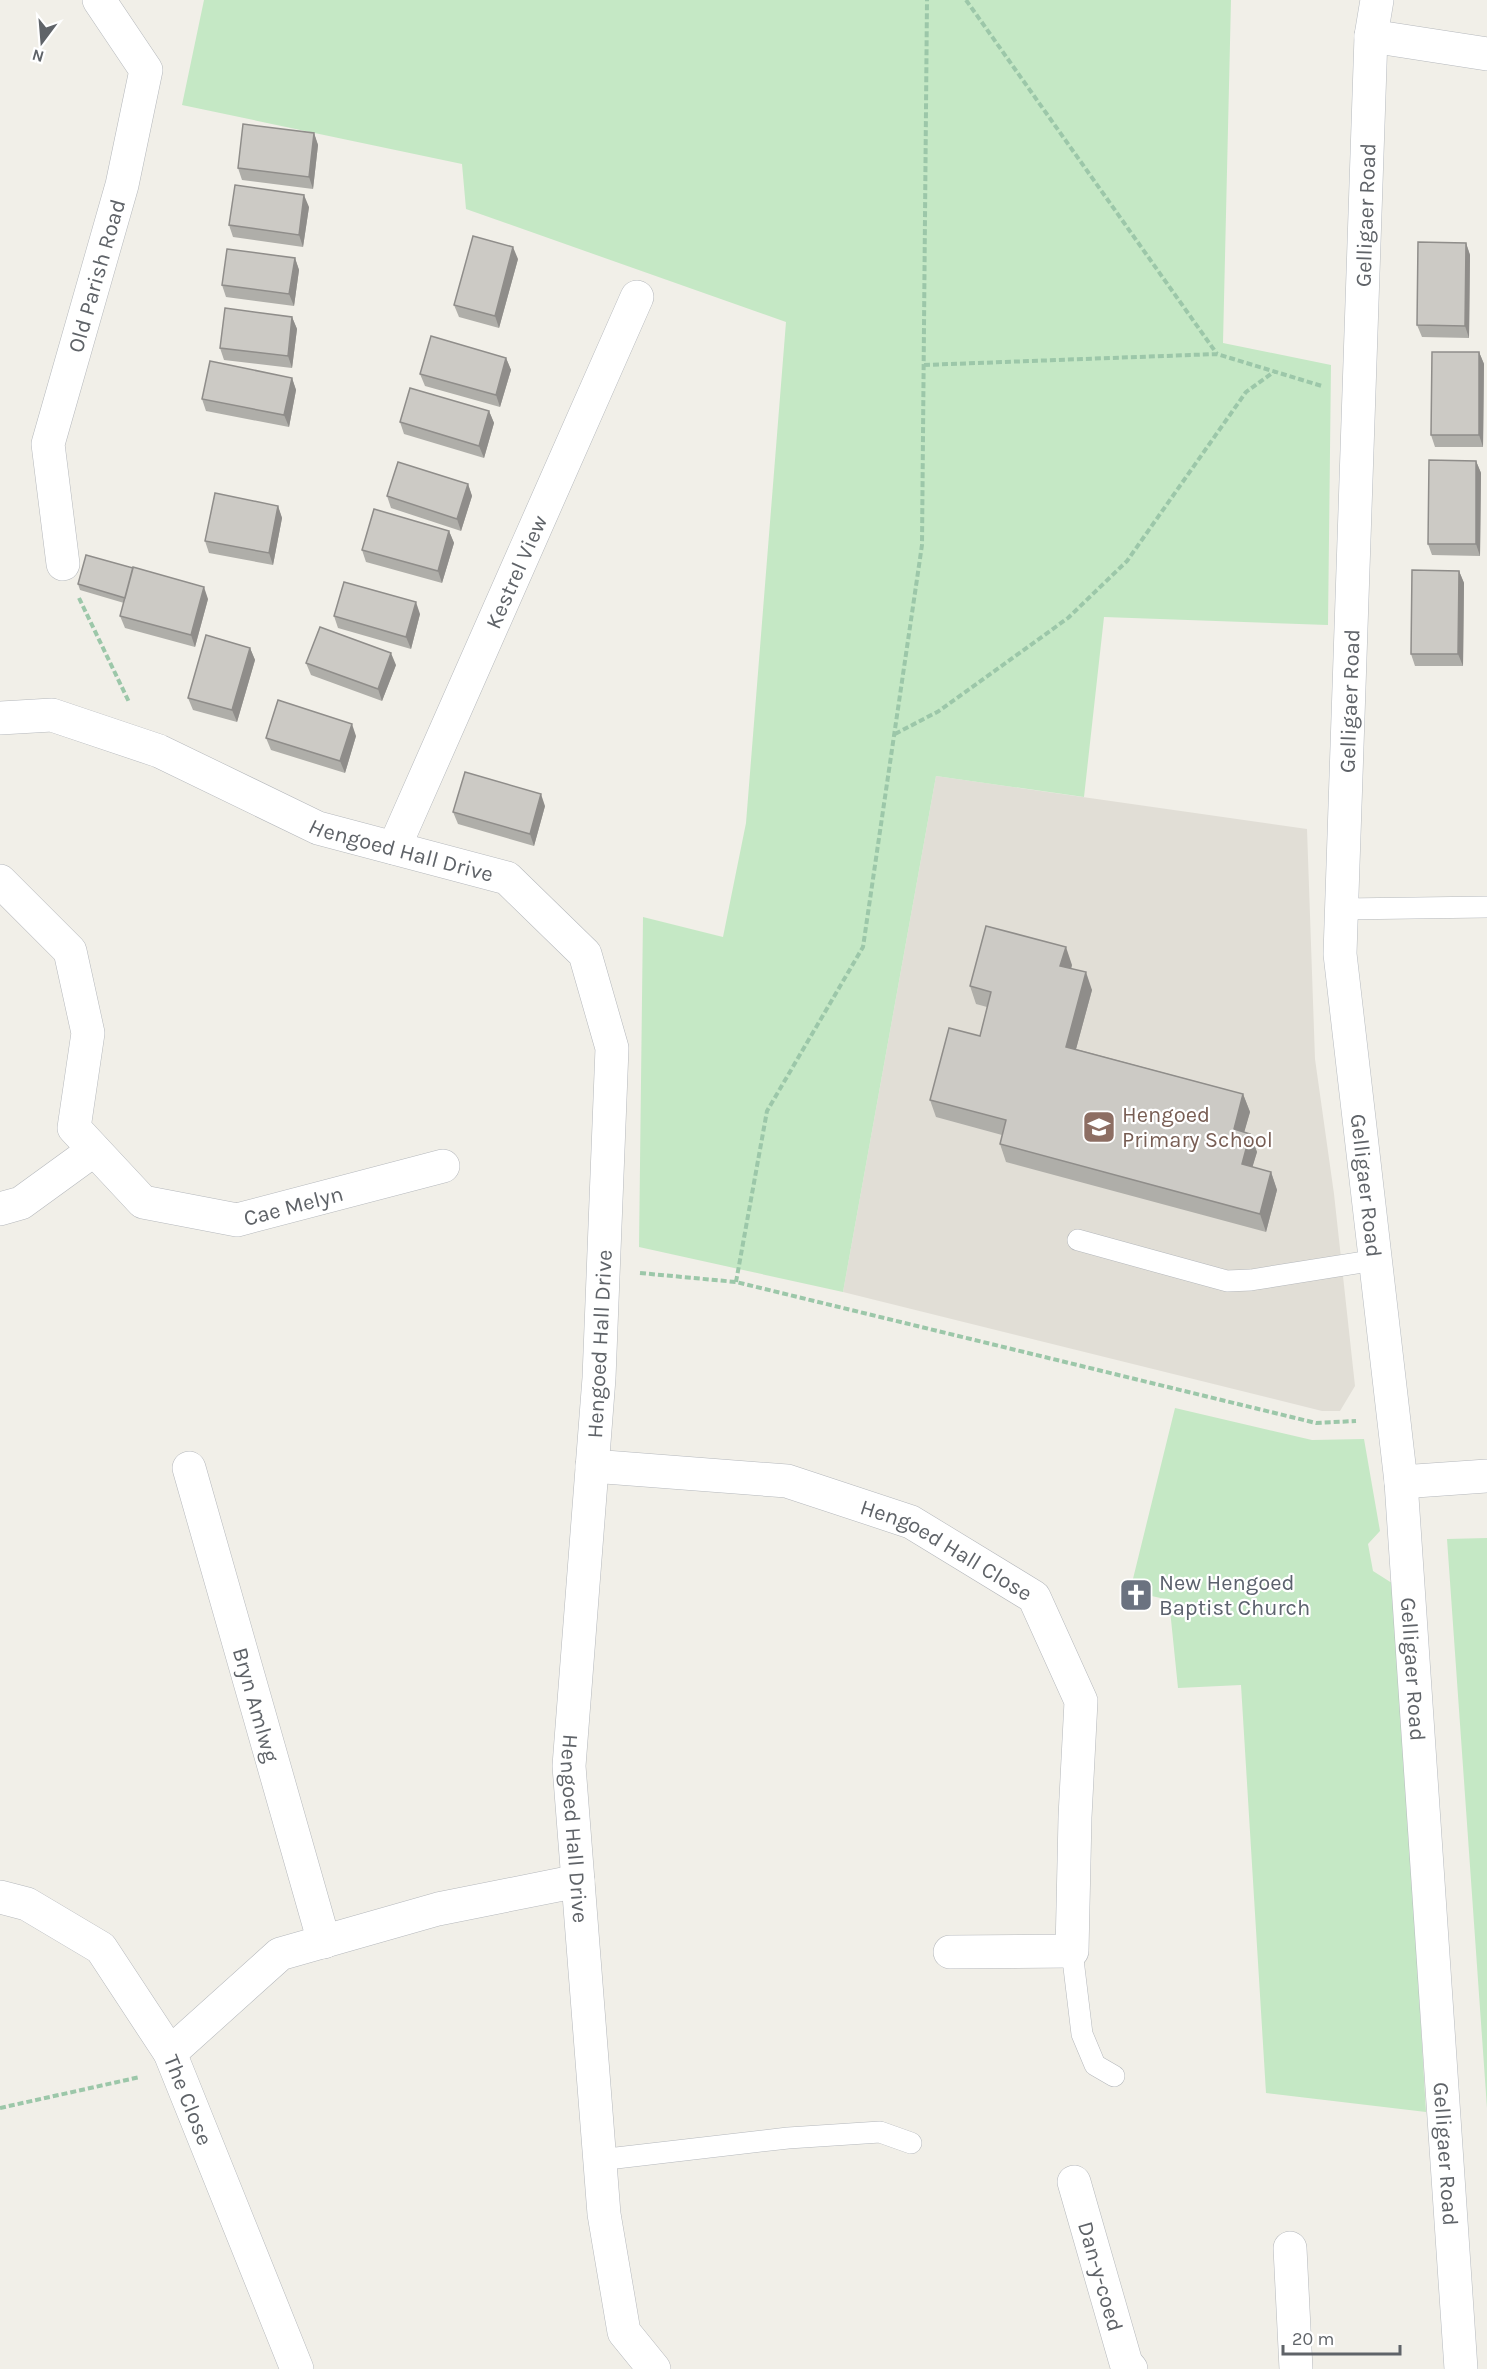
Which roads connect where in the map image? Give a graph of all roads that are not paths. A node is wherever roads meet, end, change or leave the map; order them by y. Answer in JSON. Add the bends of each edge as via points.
{"nodes":[{"id":1,"x":99,"y":0,"type":"edge"},
{"id":2,"x":1377,"y":0,"type":"edge"},
{"id":3,"x":1371,"y":36,"type":"junction"},
{"id":4,"x":1487,"y":54,"type":"edge"},
{"id":5,"x":638,"y":297,"type":"dead end"},
{"id":6,"x":63,"y":564,"type":"road end"},
{"id":7,"x":0,"y":718,"type":"edge"},
{"id":8,"x":394,"y":848,"type":"junction"},
{"id":9,"x":0,"y":881,"type":"edge"},
{"id":10,"x":1487,"y":908,"type":"edge"},
{"id":11,"x":1343,"y":909,"type":"junction"},
{"id":12,"x":94,"y":1150,"type":"junction"},
{"id":13,"x":443,"y":1166,"type":"dead end"},
{"id":14,"x":0,"y":1209,"type":"edge"},
{"id":15,"x":1078,"y":1240,"type":"dead end"},
{"id":16,"x":1376,"y":1260,"type":"junction"},
{"id":17,"x":592,"y":1466,"type":"junction"},
{"id":18,"x":189,"y":1468,"type":"dead end"},
{"id":19,"x":1487,"y":1476,"type":"edge"},
{"id":20,"x":1401,"y":1482,"type":"junction"},
{"id":21,"x":578,"y":1881,"type":"junction"},
{"id":22,"x":0,"y":1897,"type":"edge"},
{"id":23,"x":324,"y":1942,"type":"junction"},
{"id":24,"x":950,"y":1952,"type":"dead end"},
{"id":25,"x":1072,"y":1952,"type":"junction"},
{"id":26,"x":173,"y":2059,"type":"junction"},
{"id":27,"x":1114,"y":2076,"type":"dead end"},
{"id":28,"x":911,"y":2143,"type":"dead end"},
{"id":29,"x":599,"y":2160,"type":"junction"},
{"id":30,"x":1074,"y":2182,"type":"dead end"},
{"id":31,"x":1290,"y":2248,"type":"dead end"},
{"id":32,"x":297,"y":2369,"type":"edge"},
{"id":33,"x":654,"y":2369,"type":"edge"},
{"id":34,"x":1131,"y":2369,"type":"edge"},
{"id":35,"x":1296,"y":2369,"type":"edge"},
{"id":36,"x":1461,"y":2369,"type":"edge"}],
"edges":[{"from":1,"to":6,"type":"street","name":"Old Parish Road","via":[[146,70],[122,185],[48,444]]},
{"from":2,"to":3,"type":"street","name":"Gelligaer Road"},
{"from":3,"to":4,"type":"street"},
{"from":3,"to":11,"type":"street","name":"Gelligaer Road"},
{"from":5,"to":8,"type":"street","name":"Kestrel View"},
{"from":7,"to":8,"type":"street","name":"Hengoed Hall Drive","via":[[52,715],[159,751],[318,828]]},
{"from":8,"to":17,"type":"street","name":"Hengoed Hall Drive","via":[[507,878],[585,954],[612,1048]]},
{"from":9,"to":12,"type":"street","name":"Cae Melyn","via":[[70,951],[88,1033],[74,1128]]},
{"from":10,"to":11,"type":"lane"},
{"from":11,"to":16,"type":"street","name":"Gelligaer Road","via":[[1340,954]]},
{"from":12,"to":13,"type":"street","name":"Cae Melyn","via":[[143,1202],[237,1220]]},
{"from":12,"to":14,"type":"street","via":[[21,1203]]},
{"from":15,"to":16,"type":"lane","via":[[1227,1281]]},
{"from":16,"to":20,"type":"street","name":"Gelligaer Road"},
{"from":17,"to":21,"type":"street","name":"Hengoed Hall Drive","via":[[569,1766]]},
{"from":17,"to":25,"type":"street","name":"Hengoed Hall Close","via":[[787,1481],[911,1521],[1034,1597],[1081,1701]]},
{"from":18,"to":23,"type":"street","name":"Bryn Amlwg"},
{"from":19,"to":20,"type":"street"},
{"from":20,"to":36,"type":"street","name":"Gelligaer Road"},
{"from":21,"to":23,"type":"street","via":[[438,1909]]},
{"from":21,"to":29,"type":"street","name":"Hengoed Hall Drive"},
{"from":22,"to":26,"type":"street","name":"The Close","via":[[27,1904],[101,1948]]},
{"from":23,"to":26,"type":"street","via":[[280,1954]]},
{"from":24,"to":25,"type":"street"},
{"from":25,"to":27,"type":"lane","via":[[1082,2034],[1095,2065]]},
{"from":26,"to":32,"type":"street","name":"The Close"},
{"from":28,"to":29,"type":"lane","via":[[880,2132],[788,2138]]},
{"from":29,"to":33,"type":"street","name":"Hengoed Hall Drive","via":[[624,2332]]},
{"from":30,"to":34,"type":"street","name":"Dan-y-coed","via":[[1126,2363]]},
{"from":31,"to":35,"type":"street"}]}
